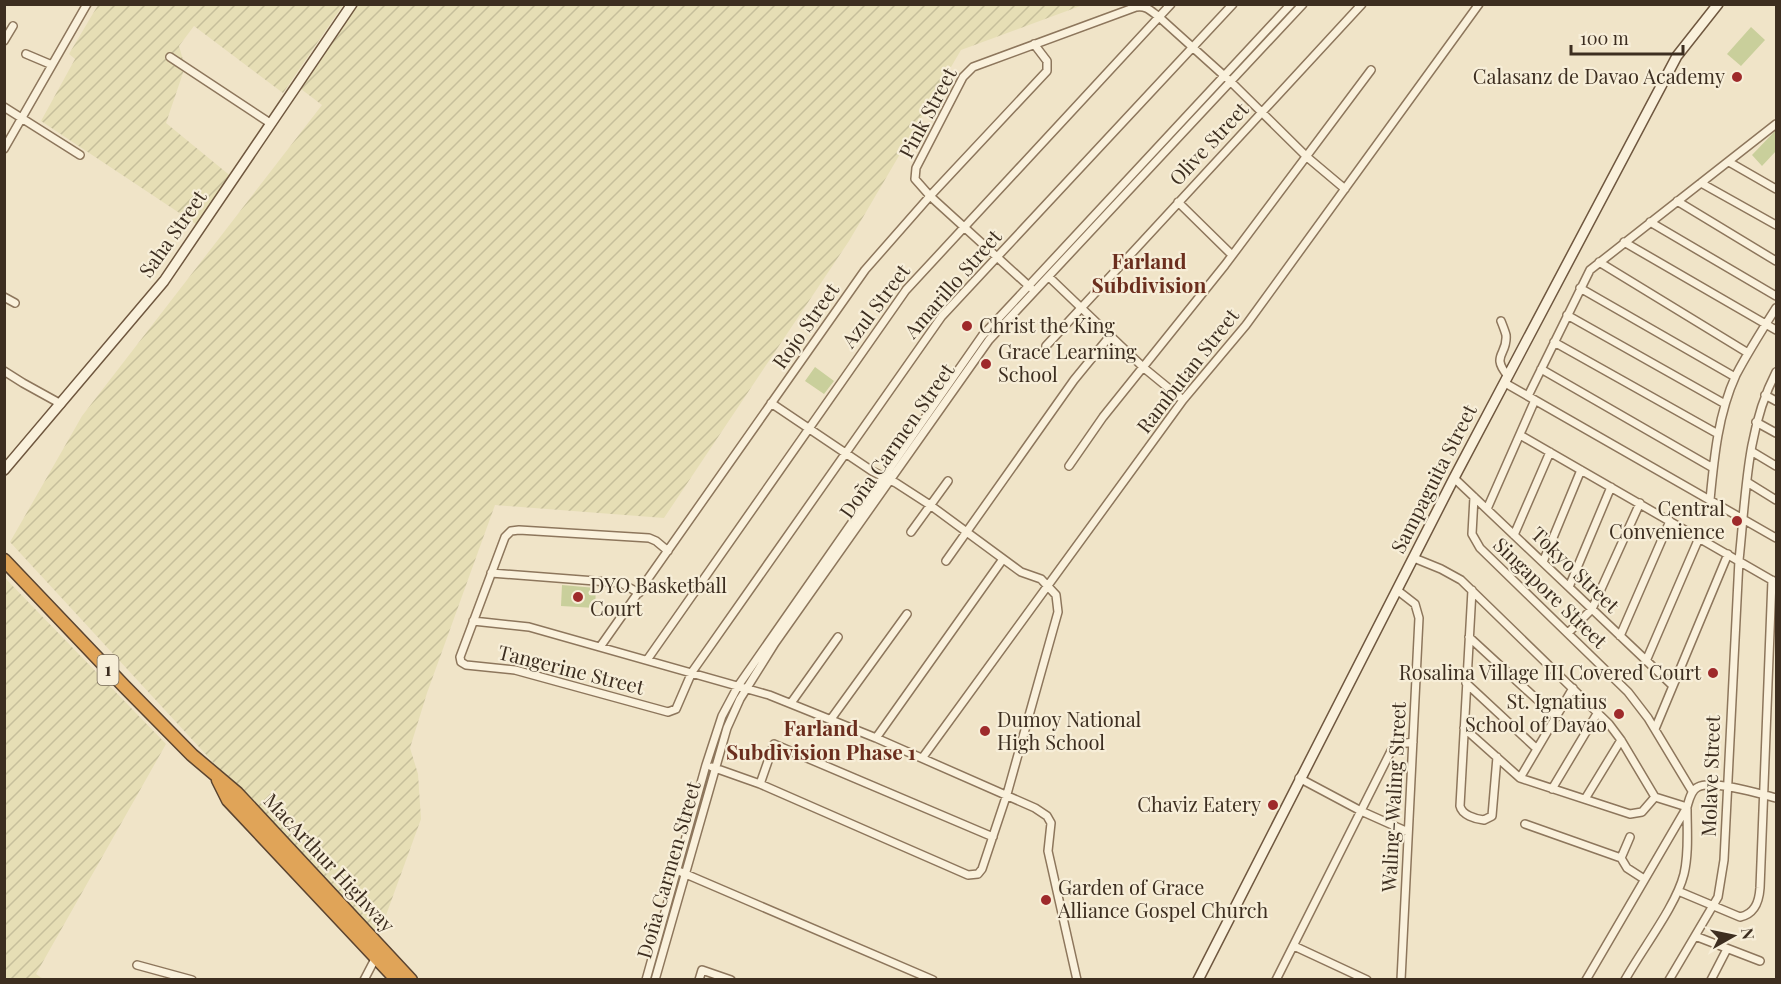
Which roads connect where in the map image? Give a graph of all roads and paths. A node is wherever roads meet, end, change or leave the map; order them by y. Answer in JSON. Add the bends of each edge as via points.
{"nodes":[{"id":1,"x":87,"y":4,"type":"edge"},
{"id":2,"x":352,"y":4,"type":"edge"},
{"id":3,"x":1171,"y":4,"type":"edge"},
{"id":4,"x":1233,"y":4,"type":"edge"},
{"id":5,"x":1291,"y":4,"type":"edge"},
{"id":6,"x":1303,"y":4,"type":"edge"},
{"id":7,"x":1362,"y":4,"type":"edge"},
{"id":8,"x":1718,"y":4,"type":"edge"},
{"id":9,"x":1476,"y":6,"type":"edge"},
{"id":10,"x":1159,"y":17,"type":"junction"},
{"id":11,"x":13,"y":26,"type":"dead end"},
{"id":12,"x":4,"y":41,"type":"edge"},
{"id":13,"x":1034,"y":44,"type":"junction"},
{"id":14,"x":1192,"y":48,"type":"junction"},
{"id":15,"x":26,"y":54,"type":"dead end"},
{"id":16,"x":170,"y":57,"type":"dead end"},
{"id":17,"x":52,"y":65,"type":"junction"},
{"id":18,"x":1371,"y":70,"type":"dead end"},
{"id":19,"x":1223,"y":76,"type":"junction"},
{"id":20,"x":1230,"y":81,"type":"junction"},
{"id":21,"x":4,"y":107,"type":"edge"},
{"id":22,"x":1261,"y":113,"type":"junction"},
{"id":23,"x":22,"y":117,"type":"junction"},
{"id":24,"x":270,"y":123,"type":"dead end"},
{"id":25,"x":1776,"y":124,"type":"edge"},
{"id":26,"x":4,"y":149,"type":"edge"},
{"id":27,"x":80,"y":155,"type":"dead end"},
{"id":28,"x":1307,"y":157,"type":"junction"},
{"id":29,"x":1729,"y":162,"type":"junction"},
{"id":30,"x":1701,"y":183,"type":"junction"},
{"id":31,"x":1345,"y":189,"type":"junction"},
{"id":32,"x":1776,"y":189,"type":"edge"},
{"id":33,"x":930,"y":196,"type":"junction"},
{"id":34,"x":1677,"y":201,"type":"junction"},
{"id":35,"x":1178,"y":202,"type":"junction"},
{"id":36,"x":1650,"y":222,"type":"junction"},
{"id":37,"x":1776,"y":225,"type":"edge"},
{"id":38,"x":963,"y":226,"type":"junction"},
{"id":39,"x":1624,"y":242,"type":"junction"},
{"id":40,"x":1232,"y":255,"type":"junction"},
{"id":41,"x":997,"y":257,"type":"junction"},
{"id":42,"x":1776,"y":261,"type":"edge"},
{"id":43,"x":1599,"y":262,"type":"junction"},
{"id":44,"x":1048,"y":277,"type":"junction"},
{"id":45,"x":1032,"y":288,"type":"junction"},
{"id":46,"x":1580,"y":288,"type":"junction"},
{"id":47,"x":1776,"y":296,"type":"edge"},
{"id":48,"x":4,"y":297,"type":"edge"},
{"id":49,"x":15,"y":303,"type":"dead end"},
{"id":50,"x":1080,"y":307,"type":"junction"},
{"id":51,"x":1776,"y":308,"type":"edge"},
{"id":52,"x":1567,"y":315,"type":"junction"},
{"id":53,"x":1501,"y":321,"type":"dead end"},
{"id":54,"x":1766,"y":324,"type":"junction"},
{"id":55,"x":1776,"y":330,"type":"edge"},
{"id":56,"x":1110,"y":336,"type":"junction"},
{"id":57,"x":1554,"y":342,"type":"junction"},
{"id":58,"x":1046,"y":346,"type":"dead end"},
{"id":59,"x":1748,"y":353,"type":"junction"},
{"id":60,"x":1144,"y":368,"type":"junction"},
{"id":61,"x":1541,"y":369,"type":"junction"},
{"id":62,"x":4,"y":371,"type":"edge"},
{"id":63,"x":1776,"y":372,"type":"edge"},
{"id":64,"x":1736,"y":376,"type":"junction"},
{"id":65,"x":1507,"y":379,"type":"junction"},
{"id":66,"x":1765,"y":395,"type":"junction"},
{"id":67,"x":1532,"y":398,"type":"junction"},
{"id":68,"x":1183,"y":400,"type":"junction"},
{"id":69,"x":1776,"y":401,"type":"edge"},
{"id":70,"x":61,"y":404,"type":"junction"},
{"id":71,"x":771,"y":404,"type":"junction"},
{"id":72,"x":1725,"y":404,"type":"junction"},
{"id":73,"x":1756,"y":422,"type":"junction"},
{"id":74,"x":809,"y":428,"type":"junction"},
{"id":75,"x":1776,"y":433,"type":"edge"},
{"id":76,"x":1718,"y":434,"type":"junction"},
{"id":77,"x":1520,"y":435,"type":"junction"},
{"id":78,"x":1750,"y":451,"type":"junction"},
{"id":79,"x":1550,"y":452,"type":"junction"},
{"id":80,"x":847,"y":453,"type":"junction"},
{"id":81,"x":1069,"y":465,"type":"dead end"},
{"id":82,"x":1776,"y":466,"type":"edge"},
{"id":83,"x":1713,"y":468,"type":"junction"},
{"id":84,"x":4,"y":470,"type":"edge"},
{"id":85,"x":1581,"y":470,"type":"junction"},
{"id":86,"x":886,"y":478,"type":"junction"},
{"id":87,"x":1454,"y":478,"type":"junction"},
{"id":88,"x":948,"y":481,"type":"dead end"},
{"id":89,"x":1747,"y":482,"type":"junction"},
{"id":90,"x":1611,"y":487,"type":"junction"},
{"id":91,"x":1474,"y":496,"type":"junction"},
{"id":92,"x":1710,"y":500,"type":"junction"},
{"id":93,"x":1776,"y":500,"type":"edge"},
{"id":94,"x":1640,"y":504,"type":"junction"},
{"id":95,"x":930,"y":505,"type":"junction"},
{"id":96,"x":1487,"y":509,"type":"junction"},
{"id":97,"x":1743,"y":520,"type":"junction"},
{"id":98,"x":1670,"y":521,"type":"junction"},
{"id":99,"x":911,"y":532,"type":"dead end"},
{"id":100,"x":967,"y":532,"type":"junction"},
{"id":101,"x":1514,"y":535,"type":"junction"},
{"id":102,"x":1699,"y":538,"type":"junction"},
{"id":103,"x":1776,"y":538,"type":"edge"},
{"id":104,"x":668,"y":551,"type":"junction"},
{"id":105,"x":1728,"y":554,"type":"junction"},
{"id":106,"x":1414,"y":558,"type":"junction"},
{"id":107,"x":1003,"y":559,"type":"junction"},
{"id":108,"x":4,"y":560,"type":"edge"},
{"id":109,"x":1739,"y":560,"type":"junction"},
{"id":110,"x":946,"y":561,"type":"dead end"},
{"id":111,"x":1543,"y":562,"type":"junction"},
{"id":112,"x":491,"y":573,"type":"junction"},
{"id":113,"x":1774,"y":581,"type":"edge"},
{"id":114,"x":1047,"y":586,"type":"junction"},
{"id":115,"x":1569,"y":586,"type":"junction"},
{"id":116,"x":1397,"y":590,"type":"junction"},
{"id":117,"x":1472,"y":590,"type":"junction"},
{"id":118,"x":639,"y":593,"type":"junction"},
{"id":119,"x":803,"y":598,"type":"junction"},
{"id":120,"x":1592,"y":609,"type":"junction"},
{"id":121,"x":907,"y":614,"type":"dead end"},
{"id":122,"x":473,"y":621,"type":"junction"},
{"id":123,"x":1568,"y":633,"type":"junction"},
{"id":124,"x":1620,"y":636,"type":"junction"},
{"id":125,"x":838,"y":637,"type":"dead end"},
{"id":126,"x":1468,"y":637,"type":"junction"},
{"id":127,"x":600,"y":647,"type":"junction"},
{"id":128,"x":647,"y":660,"type":"junction"},
{"id":129,"x":1646,"y":661,"type":"junction"},
{"id":130,"x":692,"y":672,"type":"junction"},
{"id":131,"x":1466,"y":683,"type":"junction"},
{"id":132,"x":1672,"y":685,"type":"junction"},
{"id":133,"x":738,"y":686,"type":"junction"},
{"id":134,"x":1573,"y":687,"type":"junction"},
{"id":135,"x":747,"y":688,"type":"junction"},
{"id":136,"x":791,"y":703,"type":"junction"},
{"id":137,"x":1598,"y":712,"type":"junction"},
{"id":138,"x":1556,"y":717,"type":"junction"},
{"id":139,"x":831,"y":719,"type":"junction"},
{"id":140,"x":1464,"y":728,"type":"junction"},
{"id":141,"x":1655,"y":729,"type":"junction"},
{"id":142,"x":876,"y":738,"type":"junction"},
{"id":143,"x":1621,"y":740,"type":"junction"},
{"id":144,"x":1413,"y":742,"type":"junction"},
{"id":145,"x":1537,"y":749,"type":"junction"},
{"id":146,"x":1497,"y":757,"type":"junction"},
{"id":147,"x":923,"y":758,"type":"junction"},
{"id":148,"x":706,"y":765,"type":"junction"},
{"id":149,"x":715,"y":768,"type":"junction"},
{"id":150,"x":216,"y":776,"type":"junction"},
{"id":151,"x":1299,"y":778,"type":"junction"},
{"id":152,"x":1520,"y":778,"type":"junction"},
{"id":153,"x":760,"y":784,"type":"junction"},
{"id":154,"x":1728,"y":788,"type":"junction"},
{"id":155,"x":1552,"y":789,"type":"junction"},
{"id":156,"x":1692,"y":791,"type":"junction"},
{"id":157,"x":1007,"y":794,"type":"junction"},
{"id":158,"x":1764,"y":795,"type":"junction"},
{"id":159,"x":1655,"y":797,"type":"junction"},
{"id":160,"x":1776,"y":798,"type":"edge"},
{"id":161,"x":1585,"y":799,"type":"junction"},
{"id":162,"x":1687,"y":807,"type":"junction"},
{"id":163,"x":1361,"y":811,"type":"junction"},
{"id":164,"x":1525,"y":824,"type":"dead end"},
{"id":165,"x":1408,"y":832,"type":"junction"},
{"id":166,"x":993,"y":837,"type":"junction"},
{"id":167,"x":1630,"y":837,"type":"dead end"},
{"id":168,"x":1621,"y":858,"type":"junction"},
{"id":169,"x":677,"y":870,"type":"junction"},
{"id":170,"x":685,"y":874,"type":"junction"},
{"id":171,"x":1644,"y":879,"type":"junction"},
{"id":172,"x":1678,"y":891,"type":"junction"},
{"id":173,"x":1713,"y":906,"type":"junction"},
{"id":174,"x":1695,"y":936,"type":"junction"},
{"id":175,"x":1294,"y":946,"type":"junction"},
{"id":176,"x":1727,"y":949,"type":"junction"},
{"id":177,"x":376,"y":957,"type":"junction"},
{"id":178,"x":1760,"y":961,"type":"dead end"},
{"id":179,"x":137,"y":965,"type":"dead end"},
{"id":180,"x":1200,"y":979,"type":"edge"},
{"id":181,"x":1713,"y":979,"type":"edge"},
{"id":182,"x":192,"y":980,"type":"edge"},
{"id":183,"x":364,"y":980,"type":"edge"},
{"id":184,"x":397,"y":980,"type":"edge"},
{"id":185,"x":411,"y":980,"type":"edge"},
{"id":186,"x":646,"y":980,"type":"edge"},
{"id":187,"x":655,"y":980,"type":"edge"},
{"id":188,"x":699,"y":980,"type":"edge"},
{"id":189,"x":731,"y":980,"type":"edge"},
{"id":190,"x":933,"y":980,"type":"edge"},
{"id":191,"x":1077,"y":980,"type":"edge"},
{"id":192,"x":1276,"y":980,"type":"edge"},
{"id":193,"x":1367,"y":980,"type":"edge"},
{"id":194,"x":1401,"y":980,"type":"edge"},
{"id":195,"x":1586,"y":980,"type":"edge"},
{"id":196,"x":1625,"y":980,"type":"edge"},
{"id":197,"x":1669,"y":980,"type":"edge"}],
"edges":[{"from":1,"to":17,"type":"street"},
{"from":2,"to":70,"type":"street","name":"Saha Street","via":[[164,281]]},
{"from":3,"to":10,"type":"street","name":"Azul Street"},
{"from":4,"to":14,"type":"street","name":"Amarillo Street"},
{"from":5,"to":19,"type":"street","name":"Doña Carmen Street"},
{"from":6,"to":20,"type":"street","name":"Doña Carmen Street"},
{"from":7,"to":22,"type":"street","name":"Olive Street"},
{"from":8,"to":65,"type":"street","name":"Sampaguita Street","via":[[1677,56]]},
{"from":9,"to":31,"type":"street","name":"Rambutan Street"},
{"from":10,"to":13,"type":"street","name":"Pink Street","via":[[1149,9],[1136,7]]},
{"from":10,"to":14,"type":"street","name":"Pink Street"},
{"from":10,"to":38,"type":"street","name":"Azul Street"},
{"from":11,"to":12,"type":"street"},
{"from":13,"to":33,"type":"street","name":"Rojo Street","via":[[1047,61],[1047,71]]},
{"from":13,"to":33,"type":"street","name":"Pink Street","via":[[968,71],[916,168],[917,183]]},
{"from":14,"to":19,"type":"street","name":"Pink Street"},
{"from":14,"to":41,"type":"street","name":"Amarillo Street"},
{"from":15,"to":17,"type":"street"},
{"from":16,"to":24,"type":"street"},
{"from":17,"to":23,"type":"street"},
{"from":18,"to":28,"type":"street"},
{"from":19,"to":20,"type":"street","name":"Pink Street"},
{"from":19,"to":45,"type":"street","name":"Doña Carmen Street"},
{"from":20,"to":22,"type":"street","name":"Pink Street"},
{"from":20,"to":44,"type":"street","name":"Doña Carmen Street"},
{"from":21,"to":23,"type":"street"},
{"from":22,"to":28,"type":"street","name":"Pink Street"},
{"from":22,"to":35,"type":"street","name":"Olive Street"},
{"from":23,"to":26,"type":"street"},
{"from":23,"to":27,"type":"street"},
{"from":25,"to":29,"type":"street"},
{"from":28,"to":31,"type":"street","name":"Pink Street"},
{"from":28,"to":40,"type":"street"},
{"from":29,"to":30,"type":"street"},
{"from":29,"to":32,"type":"street"},
{"from":30,"to":34,"type":"street"},
{"from":30,"to":37,"type":"street"},
{"from":31,"to":68,"type":"street","name":"Rambutan Street","via":[[1246,325]]},
{"from":33,"to":38,"type":"street"},
{"from":33,"to":71,"type":"street","name":"Rojo Street","via":[[865,270]]},
{"from":34,"to":36,"type":"street"},
{"from":34,"to":42,"type":"street"},
{"from":35,"to":40,"type":"street"},
{"from":35,"to":50,"type":"street","name":"Olive Street"},
{"from":36,"to":39,"type":"street"},
{"from":36,"to":47,"type":"street"},
{"from":38,"to":41,"type":"street"},
{"from":38,"to":74,"type":"street","name":"Azul Street","via":[[906,290]]},
{"from":39,"to":43,"type":"street"},
{"from":39,"to":54,"type":"street"},
{"from":40,"to":60,"type":"street"},
{"from":41,"to":45,"type":"street"},
{"from":41,"to":80,"type":"street","name":"Amarillo Street","via":[[942,316]]},
{"from":43,"to":46,"type":"street"},
{"from":43,"to":59,"type":"street"},
{"from":44,"to":45,"type":"street","name":"Doña Carmen Street"},
{"from":44,"to":50,"type":"street"},
{"from":45,"to":86,"type":"street","name":"Doña Carmen Street","via":[[976,350]]},
{"from":46,"to":52,"type":"street"},
{"from":46,"to":64,"type":"street"},
{"from":48,"to":49,"type":"street"},
{"from":50,"to":56,"type":"street"},
{"from":50,"to":58,"type":"street","name":"Olive Street"},
{"from":51,"to":54,"type":"street"},
{"from":52,"to":57,"type":"street"},
{"from":52,"to":72,"type":"street"},
{"from":53,"to":65,"type":"street","via":[[1506,335],[1499,361]]},
{"from":54,"to":55,"type":"street"},
{"from":54,"to":59,"type":"street"},
{"from":56,"to":60,"type":"street"},
{"from":56,"to":100,"type":"street","via":[[1074,380]]},
{"from":57,"to":61,"type":"street"},
{"from":57,"to":76,"type":"street"},
{"from":59,"to":64,"type":"street"},
{"from":60,"to":68,"type":"street"},
{"from":60,"to":81,"type":"street"},
{"from":61,"to":67,"type":"street"},
{"from":61,"to":83,"type":"street"},
{"from":62,"to":70,"type":"street"},
{"from":63,"to":66,"type":"street","name":"Molave Street"},
{"from":64,"to":72,"type":"street"},
{"from":65,"to":67,"type":"street"},
{"from":65,"to":87,"type":"street","name":"Sampaguita Street"},
{"from":66,"to":69,"type":"street"},
{"from":66,"to":73,"type":"street","name":"Molave Street"},
{"from":67,"to":77,"type":"street"},
{"from":67,"to":92,"type":"street"},
{"from":68,"to":114,"type":"street","name":"Rambutan Street"},
{"from":70,"to":84,"type":"street","name":"Saha Street"},
{"from":71,"to":74,"type":"street"},
{"from":71,"to":104,"type":"street","name":"Rojo Street"},
{"from":72,"to":76,"type":"street"},
{"from":73,"to":75,"type":"street"},
{"from":73,"to":78,"type":"street","name":"Molave Street"},
{"from":74,"to":80,"type":"street"},
{"from":74,"to":128,"type":"street","name":"Azul Street"},
{"from":76,"to":83,"type":"street"},
{"from":77,"to":79,"type":"street"},
{"from":77,"to":96,"type":"street"},
{"from":78,"to":82,"type":"street"},
{"from":78,"to":89,"type":"street","name":"Molave Street"},
{"from":79,"to":85,"type":"street"},
{"from":79,"to":101,"type":"street"},
{"from":80,"to":86,"type":"street"},
{"from":80,"to":130,"type":"street","name":"Amarillo Street"},
{"from":83,"to":92,"type":"street"},
{"from":85,"to":90,"type":"street"},
{"from":85,"to":111,"type":"street"},
{"from":86,"to":95,"type":"street"},
{"from":86,"to":119,"type":"street","name":"Doña Carmen Street"},
{"from":87,"to":91,"type":"street","name":"Tokyo Street"},
{"from":87,"to":106,"type":"street","name":"Sampaguita Street"},
{"from":88,"to":95,"type":"street"},
{"from":89,"to":93,"type":"street"},
{"from":89,"to":97,"type":"street","name":"Molave Street"},
{"from":90,"to":94,"type":"street"},
{"from":90,"to":115,"type":"street"},
{"from":91,"to":96,"type":"street","name":"Tokyo Street"},
{"from":91,"to":123,"type":"street","name":"Singapore Street","via":[[1472,534],[1480,548]]},
{"from":92,"to":97,"type":"street"},
{"from":94,"to":98,"type":"street"},
{"from":94,"to":120,"type":"street"},
{"from":95,"to":99,"type":"street"},
{"from":95,"to":100,"type":"street"},
{"from":96,"to":101,"type":"street","name":"Tokyo Street"},
{"from":97,"to":103,"type":"street"},
{"from":97,"to":109,"type":"street","name":"Molave Street"},
{"from":98,"to":102,"type":"street"},
{"from":98,"to":124,"type":"street"},
{"from":100,"to":107,"type":"street"},
{"from":100,"to":110,"type":"street"},
{"from":101,"to":111,"type":"street","name":"Tokyo Street"},
{"from":102,"to":105,"type":"street"},
{"from":102,"to":129,"type":"street"},
{"from":104,"to":112,"type":"street","via":[[649,538],[514,530],[505,537]]},
{"from":104,"to":118,"type":"street","name":"Rojo Street"},
{"from":105,"to":109,"type":"street"},
{"from":105,"to":132,"type":"street"},
{"from":106,"to":116,"type":"street","name":"Sampaguita Street"},
{"from":106,"to":117,"type":"street","via":[[1452,574]]},
{"from":107,"to":114,"type":"street"},
{"from":107,"to":142,"type":"street"},
{"from":108,"to":150,"type":"highway","name":"MacArthur Highway","number":"1"},
{"from":109,"to":113,"type":"street"},
{"from":109,"to":154,"type":"street","name":"Molave Street"},
{"from":111,"to":115,"type":"street","name":"Tokyo Street"},
{"from":112,"to":118,"type":"street","via":[[621,583]]},
{"from":112,"to":122,"type":"street"},
{"from":113,"to":158,"type":"street"},
{"from":114,"to":147,"type":"street","name":"Rambutan Street"},
{"from":114,"to":157,"type":"street","via":[[1056,595],[1058,612]]},
{"from":115,"to":120,"type":"street","name":"Tokyo Street"},
{"from":116,"to":144,"type":"street","name":"Waling-Waling Street","via":[[1414,604],[1419,618]]},
{"from":116,"to":151,"type":"street","name":"Sampaguita Street"},
{"from":117,"to":126,"type":"street"},
{"from":117,"to":134,"type":"street"},
{"from":118,"to":127,"type":"street","name":"Rojo Street"},
{"from":119,"to":133,"type":"street","name":"Doña Carmen Street"},
{"from":119,"to":135,"type":"street","name":"Doña Carmen Street"},
{"from":120,"to":123,"type":"street"},
{"from":120,"to":124,"type":"street","name":"Tokyo Street"},
{"from":121,"to":139,"type":"street"},
{"from":122,"to":127,"type":"street","via":[[522,626]]},
{"from":122,"to":130,"type":"street","name":"Tangerine Street","via":[[460,657],[466,665],[514,670],[668,712],[678,706]]},
{"from":123,"to":141,"type":"street","name":"Singapore Street","via":[[1641,706]]},
{"from":124,"to":129,"type":"street","name":"Tokyo Street"},
{"from":125,"to":136,"type":"street"},
{"from":126,"to":131,"type":"street"},
{"from":126,"to":138,"type":"street"},
{"from":127,"to":128,"type":"street"},
{"from":128,"to":130,"type":"street"},
{"from":129,"to":132,"type":"street","name":"Tokyo Street"},
{"from":130,"to":133,"type":"street"},
{"from":131,"to":140,"type":"street"},
{"from":131,"to":145,"type":"street"},
{"from":132,"to":141,"type":"street"},
{"from":133,"to":135,"type":"street"},
{"from":133,"to":148,"type":"street","name":"Doña Carmen Street","via":[[722,716]]},
{"from":134,"to":137,"type":"street"},
{"from":134,"to":138,"type":"street"},
{"from":135,"to":136,"type":"street"},
{"from":135,"to":149,"type":"street","name":"Doña Carmen Street","via":[[731,718]]},
{"from":136,"to":139,"type":"street"},
{"from":137,"to":143,"type":"street"},
{"from":137,"to":155,"type":"street"},
{"from":138,"to":145,"type":"street"},
{"from":139,"to":142,"type":"street"},
{"from":140,"to":146,"type":"street"},
{"from":140,"to":146,"type":"street","via":[[1461,810],[1480,820],[1492,816]]},
{"from":141,"to":156,"type":"street","name":"Singapore Street"},
{"from":142,"to":147,"type":"street"},
{"from":143,"to":159,"type":"street"},
{"from":143,"to":161,"type":"street"},
{"from":144,"to":163,"type":"street","via":[[1391,750]]},
{"from":144,"to":165,"type":"street","name":"Waling-Waling Street"},
{"from":145,"to":152,"type":"street"},
{"from":146,"to":152,"type":"street"},
{"from":147,"to":157,"type":"street"},
{"from":148,"to":149,"type":"street"},
{"from":148,"to":169,"type":"street","name":"Doña Carmen Street"},
{"from":149,"to":153,"type":"street"},
{"from":149,"to":170,"type":"street","name":"Doña Carmen Street"},
{"from":150,"to":177,"type":"highway","name":"MacArthur Highway","number":"1","via":[[228,800]]},
{"from":150,"to":185,"type":"highway","name":"MacArthur Highway","number":"1","via":[[237,793]]},
{"from":151,"to":163,"type":"street"},
{"from":151,"to":180,"type":"street","name":"Sampaguita Street"},
{"from":152,"to":155,"type":"street"},
{"from":153,"to":166,"type":"street","via":[[968,875],[980,872]]},
{"from":153,"to":166,"type":"street","via":[[774,744]]},
{"from":154,"to":156,"type":"street","via":[[1705,785]]},
{"from":154,"to":158,"type":"street"},
{"from":154,"to":173,"type":"street","name":"Molave Street","via":[[1724,871]]},
{"from":155,"to":161,"type":"street"},
{"from":156,"to":162,"type":"street"},
{"from":157,"to":166,"type":"street"},
{"from":157,"to":191,"type":"street","via":[[1043,813],[1051,823],[1049,861]]},
{"from":158,"to":160,"type":"street"},
{"from":158,"to":173,"type":"street","via":[[1757,905],[1750,914],[1740,917]]},
{"from":159,"to":161,"type":"street","via":[[1634,815]]},
{"from":159,"to":162,"type":"street"},
{"from":162,"to":171,"type":"street"},
{"from":162,"to":172,"type":"street","via":[[1685,867]]},
{"from":163,"to":165,"type":"street"},
{"from":163,"to":175,"type":"street"},
{"from":164,"to":168,"type":"street"},
{"from":165,"to":194,"type":"street","name":"Waling-Waling Street"},
{"from":167,"to":168,"type":"street"},
{"from":168,"to":171,"type":"street","via":[[1627,868]]},
{"from":169,"to":170,"type":"street"},
{"from":169,"to":186,"type":"street","name":"Doña Carmen Street"},
{"from":170,"to":187,"type":"street","name":"Doña Carmen Street"},
{"from":170,"to":190,"type":"street"},
{"from":171,"to":195,"type":"street"},
{"from":172,"to":173,"type":"street"},
{"from":172,"to":196,"type":"street"},
{"from":173,"to":174,"type":"street","name":"Molave Street"},
{"from":174,"to":176,"type":"street"},
{"from":174,"to":197,"type":"street","name":"Molave Street"},
{"from":175,"to":192,"type":"street"},
{"from":175,"to":193,"type":"street"},
{"from":176,"to":178,"type":"street"},
{"from":176,"to":181,"type":"street"},
{"from":177,"to":183,"type":"street"},
{"from":177,"to":184,"type":"highway","name":"MacArthur Highway","number":"1"},
{"from":179,"to":182,"type":"street"},
{"from":188,"to":189,"type":"street","via":[[702,970]]}]}
